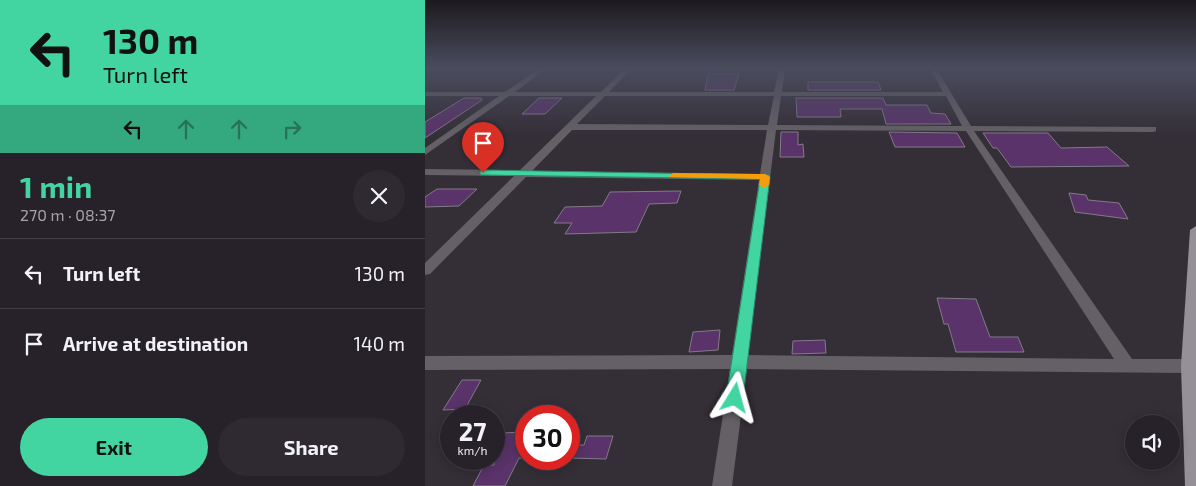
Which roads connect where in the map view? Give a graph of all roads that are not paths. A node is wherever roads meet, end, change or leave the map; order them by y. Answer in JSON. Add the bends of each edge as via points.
{"nodes":[{"id":1,"x":511,"y":91,"type":"edge"},
{"id":2,"x":606,"y":91,"type":"edge"},
{"id":3,"x":779,"y":91,"type":"edge"},
{"id":4,"x":946,"y":91,"type":"edge"},
{"id":5,"x":506,"y":94,"type":"junction"},
{"id":6,"x":603,"y":94,"type":"junction"},
{"id":7,"x":778,"y":94,"type":"junction"},
{"id":8,"x":948,"y":94,"type":"junction"},
{"id":9,"x":426,"y":95,"type":"edge"},
{"id":10,"x":569,"y":127,"type":"junction"},
{"id":11,"x":771,"y":128,"type":"junction"},
{"id":12,"x":969,"y":128,"type":"junction"},
{"id":13,"x":1153,"y":128,"type":"dead end"},
{"id":14,"x":425,"y":152,"type":"edge"},
{"id":15,"x":425,"y":172,"type":"edge"},
{"id":16,"x":523,"y":174,"type":"junction"},
{"id":17,"x":765,"y":177,"type":"junction"},
{"id":18,"x":1196,"y":230,"type":"edge"},
{"id":19,"x":425,"y":271,"type":"edge"},
{"id":20,"x":739,"y":362,"type":"junction"},
{"id":21,"x":425,"y":363,"type":"edge"},
{"id":22,"x":1128,"y":366,"type":"junction"},
{"id":23,"x":1189,"y":366,"type":"junction"},
{"id":24,"x":722,"y":486,"type":"edge"},
{"id":25,"x":1195,"y":486,"type":"edge"}],
"edges":[{"from":1,"to":5,"type":"street"},
{"from":2,"to":6,"type":"street"},
{"from":3,"to":7,"type":"street"},
{"from":4,"to":8,"type":"street"},
{"from":5,"to":6,"type":"street"},
{"from":5,"to":9,"type":"street"},
{"from":5,"to":14,"type":"street"},
{"from":6,"to":7,"type":"street"},
{"from":6,"to":10,"type":"street"},
{"from":7,"to":8,"type":"street"},
{"from":7,"to":11,"type":"street"},
{"from":8,"to":12,"type":"street"},
{"from":10,"to":11,"type":"street"},
{"from":10,"to":16,"type":"street"},
{"from":11,"to":12,"type":"street"},
{"from":11,"to":17,"type":"street"},
{"from":12,"to":13,"type":"street"},
{"from":12,"to":22,"type":"street"},
{"from":15,"to":16,"type":"street"},
{"from":16,"to":17,"type":"street"},
{"from":16,"to":19,"type":"street"},
{"from":17,"to":20,"type":"street"},
{"from":18,"to":23,"type":"main road"},
{"from":20,"to":21,"type":"street"},
{"from":20,"to":22,"type":"street"},
{"from":20,"to":24,"type":"street"},
{"from":22,"to":23,"type":"street"},
{"from":23,"to":25,"type":"main road"}]}
